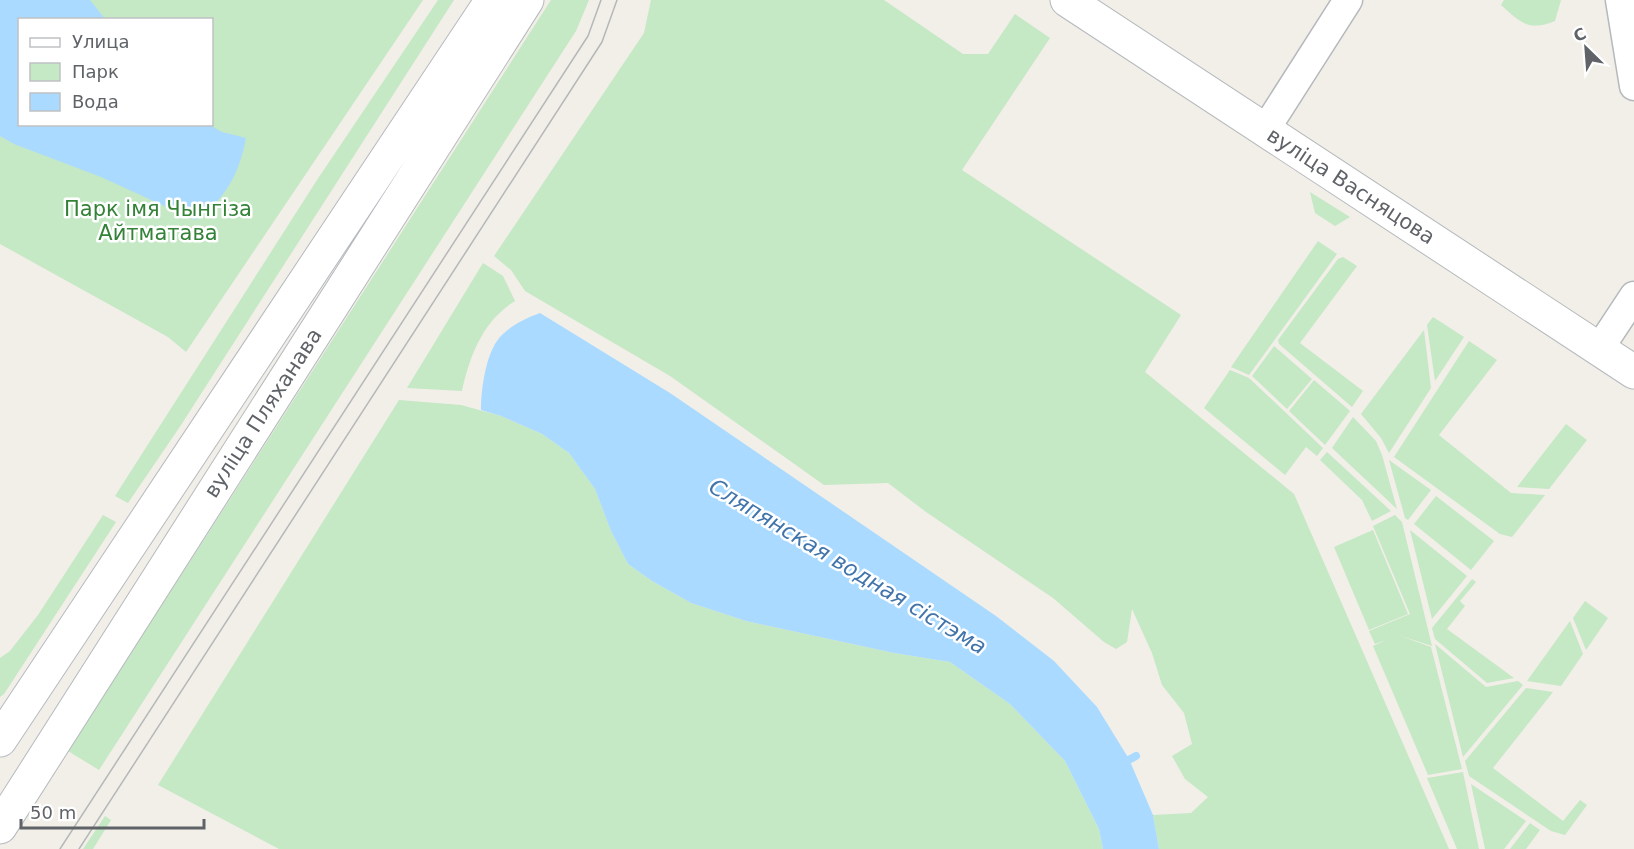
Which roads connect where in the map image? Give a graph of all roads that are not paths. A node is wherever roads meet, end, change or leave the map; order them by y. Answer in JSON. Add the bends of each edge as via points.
{"nodes":[{"id":1,"x":492,"y":0,"type":"edge"},
{"id":2,"x":527,"y":0,"type":"edge"},
{"id":3,"x":1348,"y":0,"type":"edge"},
{"id":4,"x":1620,"y":0,"type":"edge"},
{"id":5,"x":1072,"y":1,"type":"edge"},
{"id":6,"x":1634,"y":86,"type":"edge"},
{"id":7,"x":1265,"y":130,"type":"junction"},
{"id":8,"x":1634,"y":296,"type":"edge"},
{"id":9,"x":1599,"y":349,"type":"junction"},
{"id":10,"x":1634,"y":372,"type":"edge"},
{"id":11,"x":1,"y":737,"type":"edge"},
{"id":12,"x":43,"y":758,"type":"junction"},
{"id":13,"x":0,"y":827,"type":"edge"}],
"edges":[{"from":1,"to":11,"type":"main road","name":"вуліца Пляханава"},
{"from":2,"to":12,"type":"main road","name":"вуліца Пляханава"},
{"from":3,"to":7,"type":"street"},
{"from":4,"to":6,"type":"street"},
{"from":5,"to":7,"type":"main road","name":"вуліца Васняцова"},
{"from":7,"to":9,"type":"main road","name":"вуліца Васняцова"},
{"from":8,"to":9,"type":"street"},
{"from":9,"to":10,"type":"main road","name":"вуліца Васняцова"},
{"from":11,"to":12,"type":"main road"},
{"from":12,"to":13,"type":"main road","name":"вуліца Пляханава"}]}
